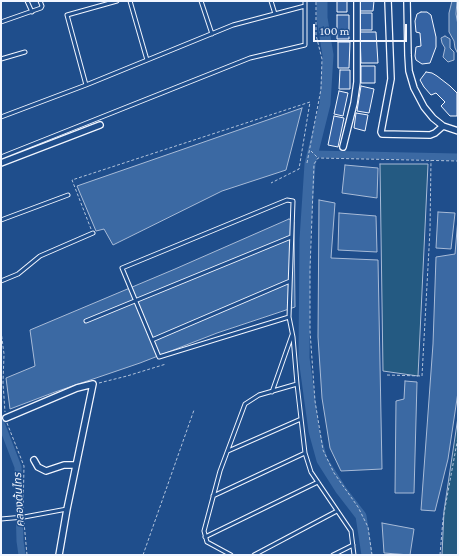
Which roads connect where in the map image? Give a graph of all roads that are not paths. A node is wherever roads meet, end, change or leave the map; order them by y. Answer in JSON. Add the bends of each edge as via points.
{"nodes":[{"id":1,"x":28,"y":1,"type":"edge"},
{"id":2,"x":40,"y":1,"type":"edge"},
{"id":3,"x":117,"y":1,"type":"edge"},
{"id":4,"x":130,"y":1,"type":"edge"},
{"id":5,"x":201,"y":1,"type":"edge"},
{"id":6,"x":271,"y":1,"type":"edge"},
{"id":7,"x":305,"y":1,"type":"edge"},
{"id":8,"x":357,"y":1,"type":"edge"},
{"id":9,"x":388,"y":1,"type":"edge"},
{"id":10,"x":407,"y":1,"type":"edge"},
{"id":11,"x":305,"y":6,"type":"junction"},
{"id":12,"x":32,"y":12,"type":"junction"},
{"id":13,"x":274,"y":14,"type":"junction"},
{"id":14,"x":1,"y":22,"type":"edge"},
{"id":15,"x":212,"y":34,"type":"junction"},
{"id":16,"x":25,"y":52,"type":"dead end"},
{"id":17,"x":1,"y":59,"type":"edge"},
{"id":18,"x":147,"y":60,"type":"junction"},
{"id":19,"x":86,"y":85,"type":"junction"},
{"id":20,"x":1,"y":117,"type":"edge"},
{"id":21,"x":100,"y":125,"type":"dead end"},
{"id":22,"x":443,"y":126,"type":"junction"},
{"id":23,"x":458,"y":132,"type":"edge"},
{"id":24,"x":343,"y":147,"type":"dead end"},
{"id":25,"x":1,"y":157,"type":"edge"},
{"id":26,"x":1,"y":164,"type":"edge"},
{"id":27,"x":68,"y":195,"type":"dead end"},
{"id":28,"x":1,"y":220,"type":"edge"},
{"id":29,"x":93,"y":233,"type":"road end"},
{"id":30,"x":291,"y":237,"type":"junction"},
{"id":31,"x":1,"y":281,"type":"edge"},
{"id":32,"x":290,"y":281,"type":"junction"},
{"id":33,"x":136,"y":301,"type":"junction"},
{"id":34,"x":289,"y":317,"type":"junction"},
{"id":35,"x":86,"y":321,"type":"dead end"},
{"id":36,"x":293,"y":334,"type":"junction"},
{"id":37,"x":152,"y":340,"type":"junction"},
{"id":38,"x":297,"y":384,"type":"junction"},
{"id":39,"x":272,"y":392,"type":"junction"},
{"id":40,"x":6,"y":418,"type":"road end"},
{"id":41,"x":301,"y":419,"type":"junction"},
{"id":42,"x":228,"y":451,"type":"junction"},
{"id":43,"x":305,"y":453,"type":"junction"},
{"id":44,"x":34,"y":460,"type":"dead end"},
{"id":45,"x":76,"y":465,"type":"junction"},
{"id":46,"x":318,"y":482,"type":"junction"},
{"id":47,"x":213,"y":496,"type":"junction"},
{"id":48,"x":67,"y":508,"type":"junction"},
{"id":49,"x":337,"y":511,"type":"junction"},
{"id":50,"x":1,"y":518,"type":"edge"},
{"id":51,"x":205,"y":537,"type":"junction"},
{"id":52,"x":353,"y":545,"type":"junction"},
{"id":53,"x":59,"y":555,"type":"edge"},
{"id":54,"x":231,"y":555,"type":"edge"},
{"id":55,"x":254,"y":555,"type":"edge"},
{"id":56,"x":333,"y":555,"type":"edge"},
{"id":57,"x":354,"y":555,"type":"edge"}],
"edges":[{"from":1,"to":12,"type":"lane"},
{"from":2,"to":12,"type":"lane","via":[[42,8]]},
{"from":3,"to":19,"type":"lane","via":[[67,15]]},
{"from":4,"to":18,"type":"lane"},
{"from":5,"to":15,"type":"lane"},
{"from":6,"to":13,"type":"lane"},
{"from":7,"to":11,"type":"lane"},
{"from":8,"to":24,"type":"street","via":[[354,103]]},
{"from":9,"to":22,"type":"street","via":[[391,79],[382,134],[430,135]]},
{"from":10,"to":22,"type":"street","via":[[409,71],[424,107]]},
{"from":11,"to":13,"type":"lane"},
{"from":11,"to":25,"type":"lane","via":[[305,45],[250,58]]},
{"from":12,"to":14,"type":"lane"},
{"from":13,"to":15,"type":"lane","via":[[233,25]]},
{"from":15,"to":18,"type":"lane"},
{"from":16,"to":17,"type":"lane"},
{"from":18,"to":19,"type":"lane"},
{"from":19,"to":20,"type":"lane"},
{"from":21,"to":26,"type":"street"},
{"from":22,"to":23,"type":"street"},
{"from":27,"to":28,"type":"lane"},
{"from":29,"to":31,"type":"lane","via":[[40,256],[18,274]]},
{"from":30,"to":32,"type":"lane"},
{"from":30,"to":33,"type":"lane"},
{"from":30,"to":33,"type":"lane","via":[[293,201],[287,200],[122,268]]},
{"from":32,"to":34,"type":"lane"},
{"from":32,"to":37,"type":"lane"},
{"from":33,"to":35,"type":"lane"},
{"from":33,"to":37,"type":"lane"},
{"from":34,"to":36,"type":"lane"},
{"from":34,"to":37,"type":"lane","via":[[159,357]]},
{"from":36,"to":38,"type":"lane"},
{"from":36,"to":39,"type":"lane"},
{"from":38,"to":39,"type":"lane"},
{"from":38,"to":41,"type":"lane"},
{"from":39,"to":42,"type":"lane","via":[[245,404]]},
{"from":40,"to":45,"type":"street","via":[[77,388],[93,384]]},
{"from":41,"to":42,"type":"lane"},
{"from":41,"to":43,"type":"lane"},
{"from":42,"to":47,"type":"lane"},
{"from":43,"to":46,"type":"lane","via":[[311,472]]},
{"from":43,"to":47,"type":"lane"},
{"from":44,"to":45,"type":"street","via":[[38,467],[46,471],[64,465]]},
{"from":45,"to":48,"type":"street"},
{"from":46,"to":49,"type":"lane"},
{"from":46,"to":51,"type":"lane"},
{"from":47,"to":51,"type":"lane","via":[[204,531]]},
{"from":48,"to":50,"type":"lane","via":[[23,517]]},
{"from":48,"to":53,"type":"street"},
{"from":49,"to":52,"type":"lane","via":[[351,531]]},
{"from":49,"to":55,"type":"lane"},
{"from":51,"to":54,"type":"lane","via":[[207,542]]},
{"from":52,"to":56,"type":"lane"},
{"from":52,"to":57,"type":"lane"}]}
